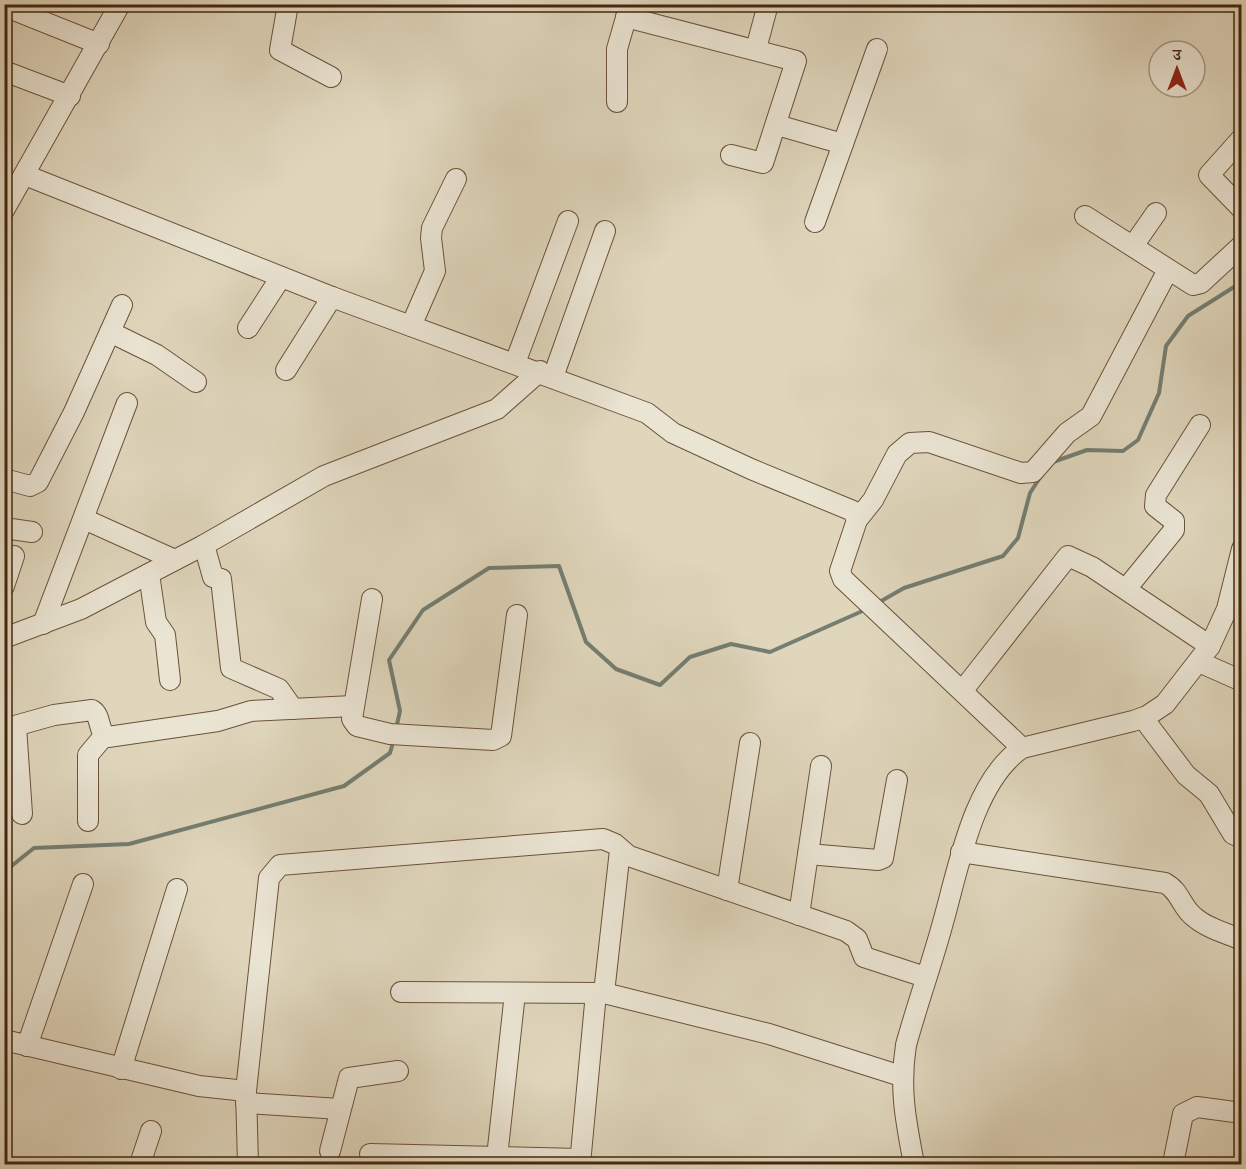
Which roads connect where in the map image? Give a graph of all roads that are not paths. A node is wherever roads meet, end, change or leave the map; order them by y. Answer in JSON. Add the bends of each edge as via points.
{"nodes":[{"id":1,"x":120,"y":4,"type":"edge"},
{"id":2,"x":288,"y":4,"type":"edge"},
{"id":3,"x":768,"y":4,"type":"edge"},
{"id":4,"x":4,"y":6,"type":"edge"},
{"id":5,"x":628,"y":11,"type":"edge"},
{"id":6,"x":99,"y":44,"type":"junction"},
{"id":7,"x":756,"y":49,"type":"junction"},
{"id":8,"x":877,"y":49,"type":"dead end"},
{"id":9,"x":4,"y":71,"type":"edge"},
{"id":10,"x":331,"y":76,"type":"dead end"},
{"id":11,"x":70,"y":96,"type":"junction"},
{"id":12,"x":617,"y":102,"type":"dead end"},
{"id":13,"x":777,"y":125,"type":"junction"},
{"id":14,"x":1242,"y":138,"type":"edge"},
{"id":15,"x":843,"y":144,"type":"junction"},
{"id":16,"x":731,"y":155,"type":"dead end"},
{"id":17,"x":25,"y":175,"type":"junction"},
{"id":18,"x":456,"y":179,"type":"dead end"},
{"id":19,"x":1242,"y":209,"type":"edge"},
{"id":20,"x":4,"y":210,"type":"edge"},
{"id":21,"x":1156,"y":213,"type":"dead end"},
{"id":22,"x":1085,"y":216,"type":"dead end"},
{"id":23,"x":568,"y":221,"type":"dead end"},
{"id":24,"x":815,"y":222,"type":"dead end"},
{"id":25,"x":605,"y":231,"type":"dead end"},
{"id":26,"x":1242,"y":245,"type":"edge"},
{"id":27,"x":1133,"y":246,"type":"junction"},
{"id":28,"x":1168,"y":270,"type":"junction"},
{"id":29,"x":281,"y":278,"type":"junction"},
{"id":30,"x":332,"y":297,"type":"junction"},
{"id":31,"x":122,"y":305,"type":"dead end"},
{"id":32,"x":411,"y":326,"type":"junction"},
{"id":33,"x":248,"y":328,"type":"dead end"},
{"id":34,"x":110,"y":332,"type":"junction"},
{"id":35,"x":515,"y":363,"type":"junction"},
{"id":36,"x":286,"y":370,"type":"dead end"},
{"id":37,"x":546,"y":374,"type":"junction"},
{"id":38,"x":196,"y":382,"type":"dead end"},
{"id":39,"x":127,"y":403,"type":"dead end"},
{"id":40,"x":1200,"y":425,"type":"dead end"},
{"id":41,"x":4,"y":479,"type":"edge"},
{"id":42,"x":84,"y":519,"type":"junction"},
{"id":43,"x":857,"y":520,"type":"junction"},
{"id":44,"x":4,"y":528,"type":"edge"},
{"id":45,"x":32,"y":532,"type":"dead end"},
{"id":46,"x":204,"y":545,"type":"junction"},
{"id":47,"x":1242,"y":549,"type":"edge"},
{"id":48,"x":14,"y":556,"type":"dead end"},
{"id":49,"x":175,"y":560,"type":"junction"},
{"id":50,"x":149,"y":573,"type":"junction"},
{"id":51,"x":1238,"y":577,"type":"edge"},
{"id":52,"x":4,"y":586,"type":"edge"},
{"id":53,"x":1126,"y":589,"type":"junction"},
{"id":54,"x":372,"y":599,"type":"dead end"},
{"id":55,"x":518,"y":615,"type":"dead end"},
{"id":56,"x":43,"y":624,"type":"junction"},
{"id":57,"x":4,"y":638,"type":"edge"},
{"id":58,"x":1204,"y":654,"type":"junction"},
{"id":59,"x":170,"y":680,"type":"dead end"},
{"id":60,"x":1242,"y":681,"type":"edge"},
{"id":61,"x":963,"y":690,"type":"junction"},
{"id":62,"x":353,"y":706,"type":"junction"},
{"id":63,"x":293,"y":709,"type":"junction"},
{"id":64,"x":1143,"y":718,"type":"junction"},
{"id":65,"x":10,"y":728,"type":"edge"},
{"id":66,"x":104,"y":736,"type":"junction"},
{"id":67,"x":750,"y":743,"type":"dead end"},
{"id":68,"x":1022,"y":748,"type":"junction"},
{"id":69,"x":821,"y":766,"type":"dead end"},
{"id":70,"x":897,"y":780,"type":"dead end"},
{"id":71,"x":22,"y":814,"type":"dead end"},
{"id":72,"x":88,"y":821,"type":"dead end"},
{"id":73,"x":1242,"y":838,"type":"edge"},
{"id":74,"x":620,"y":850,"type":"junction"},
{"id":75,"x":961,"y":852,"type":"junction"},
{"id":76,"x":808,"y":854,"type":"junction"},
{"id":77,"x":83,"y":884,"type":"dead end"},
{"id":78,"x":177,"y":889,"type":"dead end"},
{"id":79,"x":727,"y":890,"type":"junction"},
{"id":80,"x":799,"y":915,"type":"junction"},
{"id":81,"x":1242,"y":939,"type":"edge"},
{"id":82,"x":925,"y":977,"type":"junction"},
{"id":83,"x":401,"y":992,"type":"dead end"},
{"id":84,"x":515,"y":993,"type":"junction"},
{"id":85,"x":600,"y":993,"type":"junction"},
{"id":86,"x":4,"y":1040,"type":"edge"},
{"id":87,"x":27,"y":1046,"type":"junction"},
{"id":88,"x":122,"y":1069,"type":"junction"},
{"id":89,"x":399,"y":1071,"type":"dead end"},
{"id":90,"x":901,"y":1076,"type":"junction"},
{"id":91,"x":246,"y":1097,"type":"junction"},
{"id":92,"x":340,"y":1109,"type":"junction"},
{"id":93,"x":1242,"y":1113,"type":"edge"},
{"id":94,"x":151,"y":1131,"type":"dead end"},
{"id":95,"x":330,"y":1150,"type":"dead end"},
{"id":96,"x":370,"y":1154,"type":"dead end"},
{"id":97,"x":497,"y":1157,"type":"junction"},
{"id":98,"x":580,"y":1162,"type":"edge"},
{"id":99,"x":140,"y":1164,"type":"edge"},
{"id":100,"x":248,"y":1164,"type":"edge"},
{"id":101,"x":914,"y":1164,"type":"edge"},
{"id":102,"x":1173,"y":1164,"type":"edge"}],
"edges":[{"from":1,"to":6,"type":"street"},
{"from":2,"to":10,"type":"street","via":[[280,50]]},
{"from":3,"to":7,"type":"street"},
{"from":4,"to":6,"type":"street"},
{"from":5,"to":7,"type":"street"},
{"from":5,"to":12,"type":"street","via":[[617,49]]},
{"from":6,"to":11,"type":"street"},
{"from":7,"to":13,"type":"street","via":[[796,61]]},
{"from":8,"to":15,"type":"street"},
{"from":9,"to":11,"type":"street"},
{"from":11,"to":17,"type":"street"},
{"from":13,"to":15,"type":"street"},
{"from":13,"to":16,"type":"street","via":[[763,163]]},
{"from":14,"to":19,"type":"street","via":[[1209,175]]},
{"from":15,"to":24,"type":"street"},
{"from":17,"to":20,"type":"street"},
{"from":17,"to":29,"type":"street"},
{"from":18,"to":32,"type":"street","via":[[432,228],[435,271]]},
{"from":21,"to":27,"type":"street"},
{"from":22,"to":27,"type":"street"},
{"from":23,"to":35,"type":"street"},
{"from":25,"to":37,"type":"street"},
{"from":26,"to":28,"type":"street","via":[[1201,283],[1193,285]]},
{"from":27,"to":28,"type":"street"},
{"from":28,"to":43,"type":"street","via":[[1091,416],[1067,433],[1033,472],[1021,474],[929,442],[910,443],[897,454],[873,500]]},
{"from":29,"to":30,"type":"street"},
{"from":29,"to":33,"type":"street"},
{"from":30,"to":32,"type":"street"},
{"from":30,"to":36,"type":"street"},
{"from":31,"to":34,"type":"street"},
{"from":32,"to":35,"type":"street"},
{"from":34,"to":38,"type":"street","via":[[156,355]]},
{"from":34,"to":41,"type":"street","via":[[38,482],[30,486]]},
{"from":35,"to":37,"type":"street"},
{"from":37,"to":43,"type":"street","via":[[647,412],[683,438],[853,510]]},
{"from":37,"to":46,"type":"street","via":[[497,409],[324,476]]},
{"from":39,"to":42,"type":"street"},
{"from":40,"to":53,"type":"street","via":[[1156,495],[1155,506],[1174,521],[1174,530]]},
{"from":42,"to":49,"type":"street"},
{"from":42,"to":56,"type":"street"},
{"from":43,"to":61,"type":"street","via":[[840,571],[843,579]]},
{"from":44,"to":45,"type":"street"},
{"from":46,"to":49,"type":"street"},
{"from":46,"to":63,"type":"street","via":[[213,577],[221,579],[231,668],[279,690]]},
{"from":47,"to":51,"type":"street"},
{"from":48,"to":52,"type":"street"},
{"from":49,"to":50,"type":"street"},
{"from":50,"to":56,"type":"street"},
{"from":50,"to":59,"type":"street","via":[[156,622],[165,635]]},
{"from":51,"to":58,"type":"street"},
{"from":53,"to":58,"type":"street"},
{"from":53,"to":61,"type":"street","via":[[1072,557],[1065,558]]},
{"from":54,"to":62,"type":"street"},
{"from":55,"to":62,"type":"street","via":[[501,736],[493,740],[390,734],[357,726],[351,719]]},
{"from":56,"to":57,"type":"street"},
{"from":58,"to":60,"type":"street"},
{"from":58,"to":64,"type":"street","via":[[1165,704]]},
{"from":61,"to":68,"type":"street"},
{"from":62,"to":63,"type":"street"},
{"from":63,"to":66,"type":"street","via":[[251,711],[218,721]]},
{"from":64,"to":68,"type":"street"},
{"from":64,"to":73,"type":"street","via":[[1186,775],[1209,794],[1233,834]]},
{"from":65,"to":66,"type":"street","via":[[54,715],[92,710]]},
{"from":65,"to":71,"type":"street"},
{"from":66,"to":72,"type":"street","via":[[88,755]]},
{"from":67,"to":79,"type":"street"},
{"from":68,"to":75,"type":"street","via":[[995,773]]},
{"from":69,"to":76,"type":"street"},
{"from":70,"to":76,"type":"street","via":[[883,858]]},
{"from":74,"to":79,"type":"street"},
{"from":74,"to":85,"type":"street"},
{"from":74,"to":91,"type":"street","via":[[603,839],[280,865],[269,878]]},
{"from":75,"to":81,"type":"street","via":[[1165,883],[1177,892],[1197,920]]},
{"from":75,"to":82,"type":"street"},
{"from":76,"to":80,"type":"street"},
{"from":77,"to":87,"type":"street"},
{"from":78,"to":88,"type":"street"},
{"from":79,"to":80,"type":"street"},
{"from":80,"to":82,"type":"street","via":[[853,934],[868,960]]},
{"from":82,"to":90,"type":"street"},
{"from":83,"to":84,"type":"street"},
{"from":84,"to":85,"type":"street"},
{"from":84,"to":97,"type":"street"},
{"from":85,"to":90,"type":"street","via":[[769,1034]]},
{"from":85,"to":98,"type":"street"},
{"from":86,"to":87,"type":"street"},
{"from":87,"to":88,"type":"street"},
{"from":88,"to":91,"type":"street"},
{"from":89,"to":92,"type":"street","via":[[349,1078]]},
{"from":90,"to":101,"type":"street"},
{"from":91,"to":92,"type":"street"},
{"from":91,"to":100,"type":"street"},
{"from":92,"to":95,"type":"street"},
{"from":93,"to":102,"type":"street","via":[[1197,1107],[1183,1114]]},
{"from":94,"to":99,"type":"street"},
{"from":96,"to":97,"type":"street"},
{"from":97,"to":98,"type":"street"}]}
